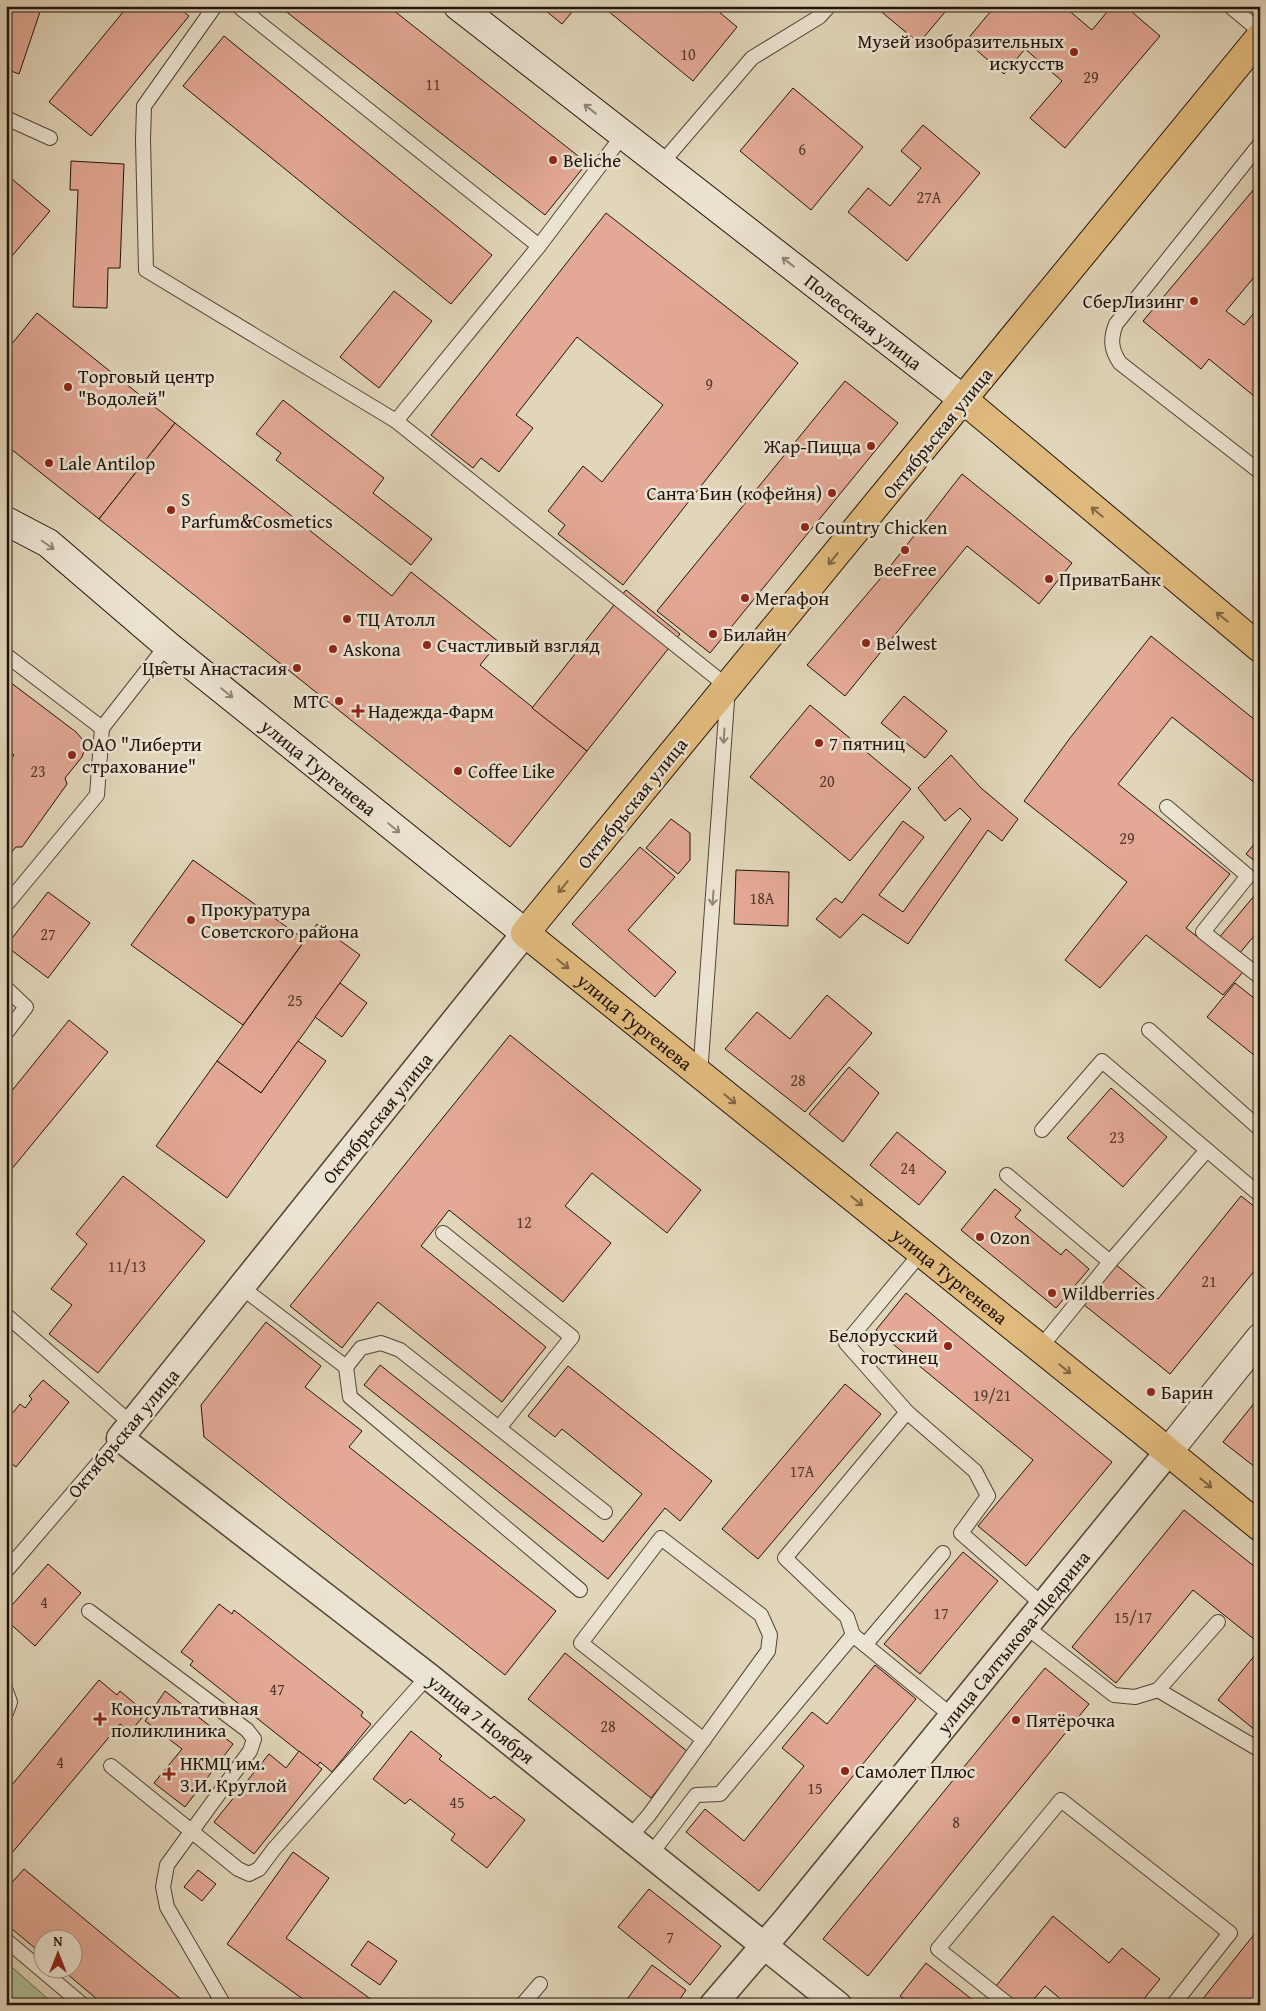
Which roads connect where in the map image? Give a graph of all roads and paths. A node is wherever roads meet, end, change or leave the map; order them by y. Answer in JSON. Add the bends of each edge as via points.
{"nodes":[{"id":1,"x":215,"y":6,"type":"edge"},
{"id":2,"x":238,"y":6,"type":"edge"},
{"id":3,"x":458,"y":6,"type":"edge"},
{"id":4,"x":829,"y":6,"type":"edge"},
{"id":5,"x":1230,"y":6,"type":"edge"},
{"id":6,"x":1260,"y":31,"type":"edge"},
{"id":7,"x":1260,"y":37,"type":"edge"},
{"id":8,"x":6,"y":118,"type":"edge"},
{"id":9,"x":624,"y":134,"type":"junction"},
{"id":10,"x":50,"y":138,"type":"dead end"},
{"id":11,"x":1260,"y":144,"type":"edge"},
{"id":12,"x":661,"y":164,"type":"junction"},
{"id":13,"x":539,"y":246,"type":"junction"},
{"id":14,"x":964,"y":400,"type":"junction"},
{"id":15,"x":396,"y":422,"type":"junction"},
{"id":16,"x":1260,"y":472,"type":"edge"},
{"id":17,"x":6,"y":521,"type":"edge"},
{"id":18,"x":167,"y":645,"type":"junction"},
{"id":19,"x":1260,"y":648,"type":"edge"},
{"id":20,"x":6,"y":656,"type":"edge"},
{"id":21,"x":728,"y":687,"type":"junction"},
{"id":22,"x":102,"y":728,"type":"junction"},
{"id":23,"x":1167,"y":807,"type":"dead end"},
{"id":24,"x":6,"y":905,"type":"edge"},
{"id":25,"x":525,"y":934,"type":"junction"},
{"id":26,"x":1260,"y":977,"type":"edge"},
{"id":27,"x":6,"y":988,"type":"edge"},
{"id":28,"x":1148,"y":1030,"type":"dead end"},
{"id":29,"x":6,"y":1033,"type":"edge"},
{"id":30,"x":700,"y":1075,"type":"junction"},
{"id":31,"x":1260,"y":1129,"type":"edge"},
{"id":32,"x":1042,"y":1130,"type":"dead end"},
{"id":33,"x":1207,"y":1150,"type":"junction"},
{"id":34,"x":1007,"y":1175,"type":"dead end"},
{"id":35,"x":1260,"y":1195,"type":"edge"},
{"id":36,"x":443,"y":1233,"type":"dead end"},
{"id":37,"x":921,"y":1253,"type":"junction"},
{"id":38,"x":1110,"y":1262,"type":"junction"},
{"id":39,"x":241,"y":1287,"type":"junction"},
{"id":40,"x":6,"y":1315,"type":"edge"},
{"id":41,"x":1260,"y":1338,"type":"edge"},
{"id":42,"x":1040,"y":1348,"type":"junction"},
{"id":43,"x":346,"y":1367,"type":"junction"},
{"id":44,"x":908,"y":1412,"type":"junction"},
{"id":45,"x":499,"y":1428,"type":"junction"},
{"id":46,"x":126,"y":1431,"type":"junction"},
{"id":47,"x":1168,"y":1452,"type":"junction"},
{"id":48,"x":605,"y":1512,"type":"dead end"},
{"id":49,"x":1260,"y":1527,"type":"edge"},
{"id":50,"x":944,"y":1553,"type":"dead end"},
{"id":51,"x":6,"y":1571,"type":"edge"},
{"id":52,"x":580,"y":1590,"type":"dead end"},
{"id":53,"x":1043,"y":1605,"type":"junction"},
{"id":54,"x":89,"y":1611,"type":"dead end"},
{"id":55,"x":1218,"y":1622,"type":"dead end"},
{"id":56,"x":1026,"y":1626,"type":"junction"},
{"id":57,"x":853,"y":1635,"type":"junction"},
{"id":58,"x":865,"y":1645,"type":"junction"},
{"id":59,"x":428,"y":1676,"type":"junction"},
{"id":60,"x":1158,"y":1690,"type":"junction"},
{"id":61,"x":6,"y":1691,"type":"edge"},
{"id":62,"x":6,"y":1713,"type":"edge"},
{"id":63,"x":952,"y":1716,"type":"junction"},
{"id":64,"x":704,"y":1740,"type":"junction"},
{"id":65,"x":1260,"y":1750,"type":"edge"},
{"id":66,"x":111,"y":1766,"type":"dead end"},
{"id":67,"x":192,"y":1831,"type":"junction"},
{"id":68,"x":630,"y":1838,"type":"junction"},
{"id":69,"x":651,"y":1854,"type":"junction"},
{"id":70,"x":6,"y":1940,"type":"edge"},
{"id":71,"x":765,"y":1944,"type":"junction"},
{"id":72,"x":540,"y":1984,"type":"dead end"},
{"id":73,"x":82,"y":2005,"type":"edge"},
{"id":74,"x":224,"y":2005,"type":"edge"},
{"id":75,"x":522,"y":2005,"type":"edge"},
{"id":76,"x":714,"y":2005,"type":"edge"},
{"id":77,"x":838,"y":2005,"type":"edge"},
{"id":78,"x":1009,"y":2005,"type":"edge"},
{"id":79,"x":1173,"y":2005,"type":"edge"}],
"edges":[{"from":1,"to":15,"type":"lane","via":[[144,106],[146,270]]},
{"from":2,"to":13,"type":"lane"},
{"from":9,"to":3,"type":"main road","name":"Полесская улица","one_way":true},
{"from":4,"to":12,"type":"lane","via":[[820,17],[752,58]]},
{"from":5,"to":6,"type":"lane"},
{"from":7,"to":14,"type":"main road","name":"Октябрьская улица"},
{"from":8,"to":10,"type":"lane"},
{"from":9,"to":12,"type":"main road","name":"Полесская улица"},
{"from":9,"to":13,"type":"lane"},
{"from":11,"to":16,"type":"lane","via":[[1116,324],[1111,335],[1114,355],[1120,363]]},
{"from":14,"to":12,"type":"main road","name":"Полесская улица","one_way":true},
{"from":13,"to":15,"type":"lane"},
{"from":19,"to":14,"type":"main road","name":"Полесская улица","one_way":true},
{"from":14,"to":21,"type":"main road","name":"Октябрьская улица","one_way":true},
{"from":15,"to":21,"type":"lane"},
{"from":17,"to":18,"type":"main road","name":"улица Тургенева","one_way":true,"via":[[48,543]]},
{"from":18,"to":22,"type":"lane"},
{"from":18,"to":25,"type":"main road","name":"улица Тургенева","one_way":true},
{"from":20,"to":22,"type":"lane"},
{"from":21,"to":25,"type":"main road","name":"Октябрьская улица","one_way":true},
{"from":21,"to":30,"type":"lane","one_way":true},
{"from":22,"to":24,"type":"lane","via":[[96,795]]},
{"from":23,"to":26,"type":"lane","via":[[1248,876],[1203,932]]},
{"from":25,"to":30,"type":"main road","name":"улица Тургенева","one_way":true},
{"from":25,"to":39,"type":"street","name":"Октябрьская улица"},
{"from":27,"to":29,"type":"lane","via":[[26,1007]]},
{"from":28,"to":31,"type":"lane"},
{"from":30,"to":37,"type":"main road","name":"улица Тургенева","one_way":true},
{"from":32,"to":33,"type":"lane","via":[[1102,1061]]},
{"from":33,"to":35,"type":"lane"},
{"from":33,"to":38,"type":"lane"},
{"from":34,"to":38,"type":"lane"},
{"from":36,"to":45,"type":"lane","via":[[572,1337]]},
{"from":37,"to":42,"type":"main road","name":"улица Тургенева"},
{"from":37,"to":44,"type":"lane","via":[[846,1343]]},
{"from":38,"to":42,"type":"lane"},
{"from":39,"to":43,"type":"lane"},
{"from":39,"to":46,"type":"street","name":"Октябрьская улица"},
{"from":40,"to":46,"type":"lane"},
{"from":41,"to":47,"type":"main road","name":"улица Салтыкова-Щедрина"},
{"from":42,"to":47,"type":"main road","name":"улица Тургенева","one_way":true},
{"from":43,"to":45,"type":"lane","via":[[361,1348],[380,1343],[400,1350]]},
{"from":43,"to":52,"type":"lane","via":[[350,1397]]},
{"from":44,"to":53,"type":"lane","via":[[975,1471],[988,1496],[961,1533]]},
{"from":44,"to":57,"type":"lane","via":[[785,1558],[847,1617]]},
{"from":45,"to":48,"type":"lane"},
{"from":46,"to":51,"type":"lane","name":"Октябрьская улица"},
{"from":46,"to":59,"type":"street","name":"улица 7 Ноября"},
{"from":47,"to":49,"type":"main road","name":"улица Тургенева","one_way":true},
{"from":47,"to":53,"type":"street","name":"улица Салтыкова-Щедрина"},
{"from":50,"to":58,"type":"lane"},
{"from":53,"to":56,"type":"street","name":"улица Салтыкова-Щедрина"},
{"from":54,"to":67,"type":"lane","via":[[247,1730],[254,1739],[250,1750]]},
{"from":55,"to":60,"type":"lane"},
{"from":56,"to":60,"type":"lane","via":[[1114,1695],[1135,1698]]},
{"from":56,"to":63,"type":"street","name":"улица Салтыкова-Щедрина"},
{"from":57,"to":58,"type":"lane"},
{"from":57,"to":69,"type":"lane","via":[[720,1794],[696,1795]]},
{"from":58,"to":63,"type":"lane"},
{"from":59,"to":67,"type":"lane","via":[[259,1869],[249,1874],[238,1869]]},
{"from":59,"to":68,"type":"street","name":"улица 7 Ноября"},
{"from":60,"to":65,"type":"lane"},
{"from":61,"to":62,"type":"lane","via":[[10,1702]]},
{"from":63,"to":71,"type":"street","name":"улица Салтыкова-Щедрина"},
{"from":64,"to":64,"type":"lane","via":[[768,1651],[770,1635],[761,1615],[661,1538],[581,1643]]},
{"from":64,"to":68,"type":"lane"},
{"from":66,"to":67,"type":"lane"},
{"from":67,"to":74,"type":"lane","via":[[167,1865],[163,1887],[167,1907]]},
{"from":68,"to":69,"type":"street","name":"улица 7 Ноября"},
{"from":69,"to":71,"type":"street","name":"улица 7 Ноября"},
{"from":70,"to":73,"type":"lane"},
{"from":71,"to":76,"type":"street","name":"улица Салтыкова-Щедрина"},
{"from":71,"to":77,"type":"street","name":"улица 7 Ноября"},
{"from":72,"to":75,"type":"lane"},
{"from":78,"to":79,"type":"lane","via":[[938,1949],[1061,1800],[1230,1933]]}]}
